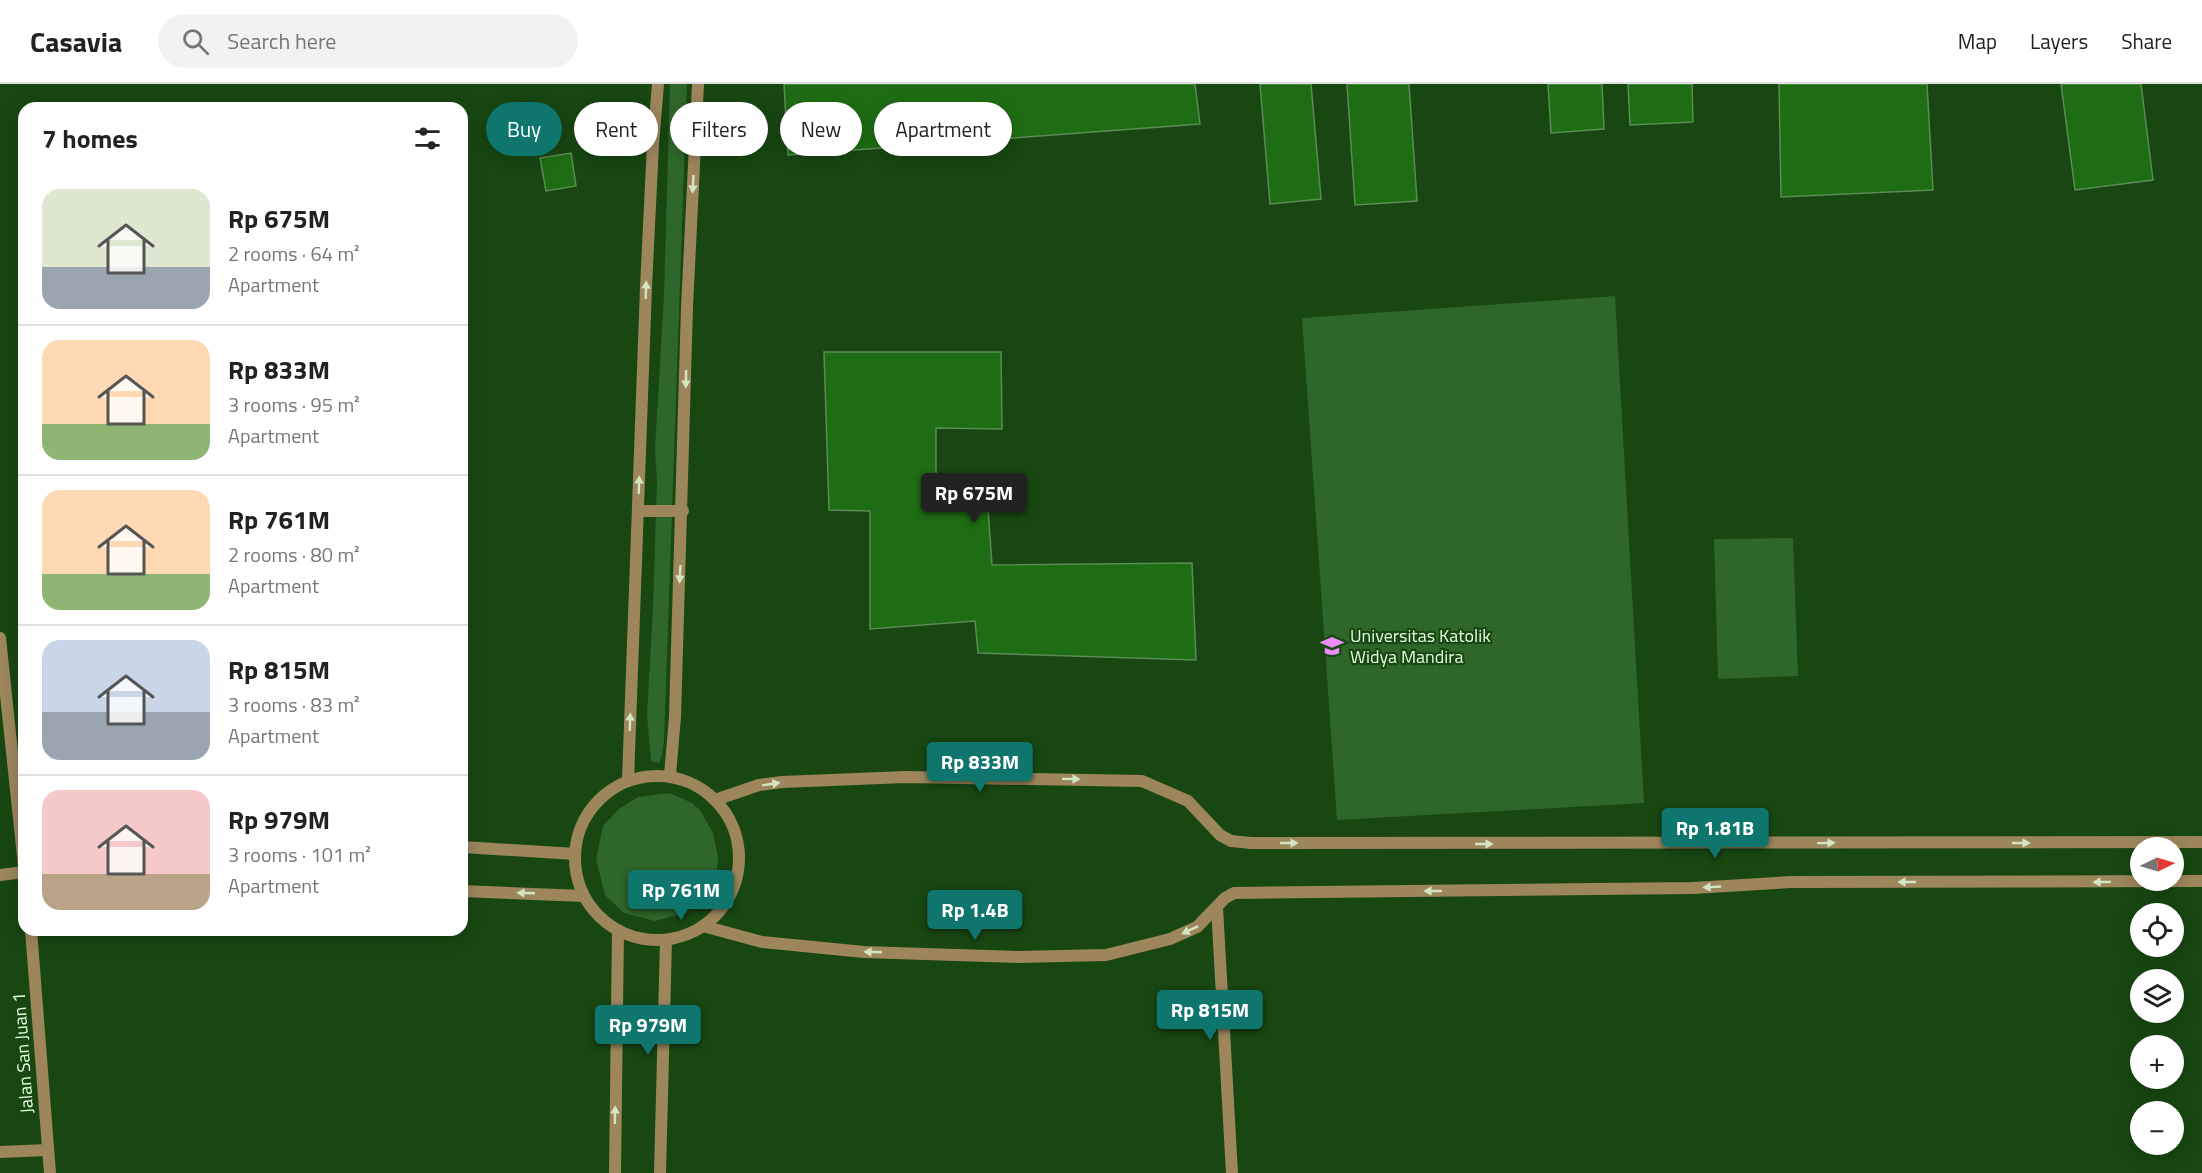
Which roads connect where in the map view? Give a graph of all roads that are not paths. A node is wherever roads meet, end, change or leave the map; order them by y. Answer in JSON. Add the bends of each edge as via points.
{"nodes":[{"id":1,"x":658,"y":84,"type":"edge"},
{"id":2,"x":698,"y":84,"type":"edge"},
{"id":3,"x":639,"y":511,"type":"junction"},
{"id":4,"x":683,"y":511,"type":"junction"},
{"id":5,"x":0,"y":638,"type":"edge"},
{"id":6,"x":670,"y":775,"type":"junction"},
{"id":7,"x":628,"y":780,"type":"junction"},
{"id":8,"x":715,"y":800,"type":"junction"},
{"id":9,"x":18,"y":809,"type":"edge"},
{"id":10,"x":2202,"y":842,"type":"edge"},
{"id":11,"x":468,"y":847,"type":"edge"},
{"id":12,"x":575,"y":854,"type":"junction"},
{"id":13,"x":18,"y":873,"type":"edge"},
{"id":14,"x":0,"y":875,"type":"edge"},
{"id":15,"x":2202,"y":881,"type":"edge"},
{"id":16,"x":468,"y":891,"type":"edge"},
{"id":17,"x":584,"y":896,"type":"junction"},
{"id":18,"x":1217,"y":907,"type":"junction"},
{"id":19,"x":703,"y":926,"type":"junction"},
{"id":20,"x":618,"y":930,"type":"junction"},
{"id":21,"x":31,"y":936,"type":"edge"},
{"id":22,"x":666,"y":940,"type":"junction"},
{"id":23,"x":48,"y":1150,"type":"junction"},
{"id":24,"x":0,"y":1152,"type":"edge"},
{"id":25,"x":50,"y":1173,"type":"edge"},
{"id":26,"x":615,"y":1173,"type":"edge"},
{"id":27,"x":660,"y":1173,"type":"edge"},
{"id":28,"x":1232,"y":1173,"type":"edge"}],
"edges":[{"from":3,"to":1,"type":"street","one_way":true,"via":[[648,240]]},
{"from":2,"to":4,"type":"street","one_way":true,"via":[[687,307]]},
{"from":3,"to":4,"type":"street"},
{"from":7,"to":3,"type":"street","one_way":true},
{"from":4,"to":6,"type":"street","one_way":true},
{"from":5,"to":9,"type":"street"},
{"from":6,"to":7,"type":"street"},
{"from":6,"to":8,"type":"street","via":[[698,786]]},
{"from":7,"to":12,"type":"street","via":[[594,806],[582,823]]},
{"from":8,"to":10,"type":"street","one_way":true,"via":[[759,785],[782,782],[906,777],[1132,780],[1188,801],[1220,835],[1231,841],[1251,843]]},
{"from":8,"to":19,"type":"street","via":[[728,817],[739,857],[729,897]]},
{"from":11,"to":12,"type":"street"},
{"from":12,"to":17,"type":"street"},
{"from":13,"to":14,"type":"street"},
{"from":15,"to":18,"type":"street","one_way":true,"via":[[1791,882],[1694,888],[1234,893]]},
{"from":17,"to":16,"type":"street","one_way":true},
{"from":17,"to":20,"type":"street","via":[[595,912]]},
{"from":18,"to":19,"type":"street","one_way":true,"via":[[1197,927],[1170,939],[1106,955],[1018,957],[864,952],[762,942]]},
{"from":18,"to":28,"type":"street"},
{"from":19,"to":22,"type":"street"},
{"from":20,"to":22,"type":"street","via":[[646,940]]},
{"from":26,"to":20,"type":"street","one_way":true},
{"from":21,"to":23,"type":"street","name":"Jalan San Juan 1"},
{"from":22,"to":27,"type":"street"},
{"from":23,"to":24,"type":"street"},
{"from":23,"to":25,"type":"street","name":"Jalan San Juan 1"}]}
